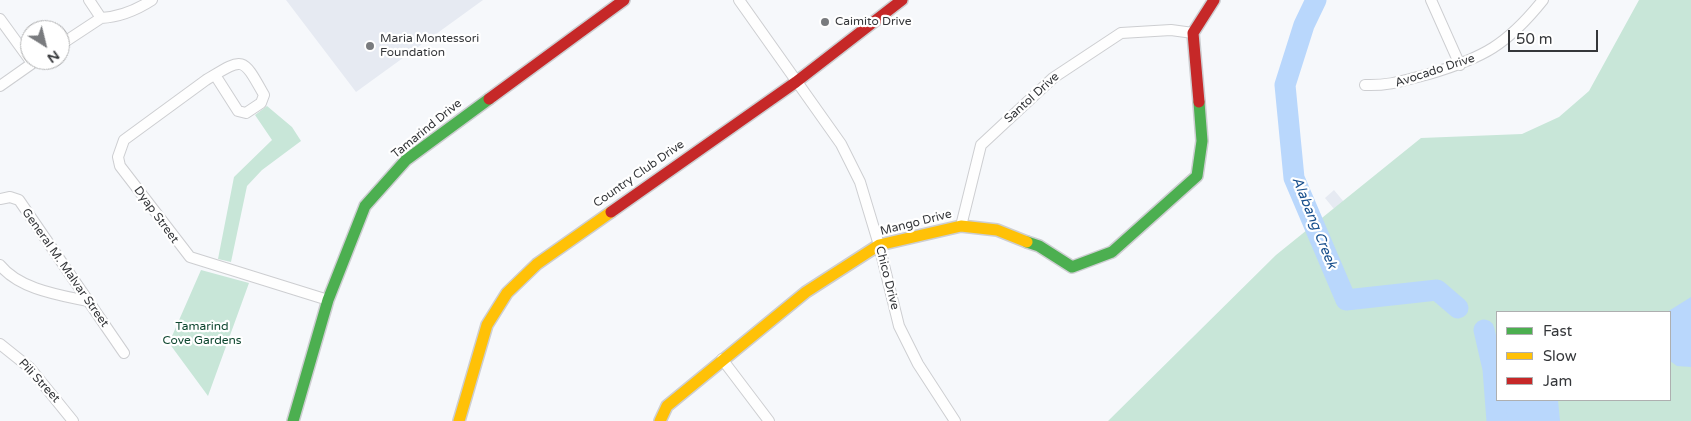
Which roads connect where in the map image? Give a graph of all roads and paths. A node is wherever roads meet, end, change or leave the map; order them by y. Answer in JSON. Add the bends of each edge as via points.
{"nodes":[{"id":1,"x":88,"y":0,"type":"edge"},
{"id":2,"x":152,"y":0,"type":"edge"},
{"id":3,"x":624,"y":0,"type":"edge"},
{"id":4,"x":739,"y":0,"type":"edge"},
{"id":5,"x":902,"y":0,"type":"edge"},
{"id":6,"x":1214,"y":0,"type":"edge"},
{"id":7,"x":1431,"y":0,"type":"edge"},
{"id":8,"x":1543,"y":0,"type":"edge"},
{"id":9,"x":101,"y":18,"type":"junction"},
{"id":10,"x":0,"y":19,"type":"edge"},
{"id":11,"x":1193,"y":33,"type":"junction"},
{"id":12,"x":70,"y":38,"type":"edge"},
{"id":13,"x":20,"y":44,"type":"edge"},
{"id":14,"x":1460,"y":65,"type":"junction"},
{"id":15,"x":23,"y":70,"type":"edge"},
{"id":16,"x":214,"y":75,"type":"junction"},
{"id":17,"x":796,"y":82,"type":"junction"},
{"id":18,"x":1365,"y":85,"type":"dead end"},
{"id":19,"x":0,"y":86,"type":"edge"},
{"id":20,"x":0,"y":199,"type":"edge"},
{"id":21,"x":961,"y":226,"type":"junction"},
{"id":22,"x":879,"y":245,"type":"junction"},
{"id":23,"x":0,"y":264,"type":"edge"},
{"id":24,"x":328,"y":300,"type":"junction"},
{"id":25,"x":87,"y":301,"type":"junction"},
{"id":26,"x":0,"y":344,"type":"edge"},
{"id":27,"x":124,"y":353,"type":"dead end"},
{"id":28,"x":722,"y":359,"type":"junction"},
{"id":29,"x":73,"y":421,"type":"edge"},
{"id":30,"x":293,"y":421,"type":"edge"},
{"id":31,"x":459,"y":421,"type":"edge"},
{"id":32,"x":660,"y":421,"type":"edge"},
{"id":33,"x":770,"y":421,"type":"edge"},
{"id":34,"x":955,"y":421,"type":"edge"}],
"edges":[{"from":1,"to":9,"type":"street"},
{"from":2,"to":9,"type":"street","via":[[129,13]]},
{"from":3,"to":24,"type":"street","name":"Tamarind Drive","via":[[406,160],[365,206]]},
{"from":4,"to":17,"type":"street"},
{"from":5,"to":17,"type":"street","name":"Country Club Drive"},
{"from":6,"to":11,"type":"street"},
{"from":7,"to":14,"type":"street"},
{"from":8,"to":14,"type":"street","name":"Avocado Drive","via":[[1525,22],[1488,52]]},
{"from":9,"to":12,"type":"street"},
{"from":10,"to":13,"type":"street"},
{"from":11,"to":21,"type":"street","name":"Santol Drive","via":[[1171,30],[1121,32],[1053,78],[981,145]]},
{"from":11,"to":21,"type":"street","name":"Mango Drive","via":[[1202,141],[1197,176],[1112,252],[1072,267],[1039,246],[997,230]]},
{"from":14,"to":18,"type":"street","name":"Avocado Drive","via":[[1388,86]]},
{"from":15,"to":19,"type":"street"},
{"from":16,"to":16,"type":"street","name":"Dyap Street","via":[[236,62],[244,64],[249,67],[264,95],[261,103],[246,113],[238,111]]},
{"from":16,"to":24,"type":"street","name":"Dyap Street","via":[[124,140],[118,157],[120,166],[190,257]]},
{"from":17,"to":22,"type":"street","name":"Chico Drive","via":[[841,144],[860,182]]},
{"from":17,"to":31,"type":"street","name":"Country Club Drive","via":[[537,264],[506,293],[487,325]]},
{"from":20,"to":25,"type":"street","name":"General M. Malvar Street","via":[[10,197],[18,200]]},
{"from":21,"to":22,"type":"street","name":"Mango Drive"},
{"from":22,"to":28,"type":"street","name":"Mango Drive","via":[[806,292]]},
{"from":22,"to":34,"type":"street","name":"Chico Drive","via":[[899,326],[918,364]]},
{"from":23,"to":25,"type":"street","via":[[22,282]]},
{"from":24,"to":30,"type":"street","name":"Tamarind Drive"},
{"from":25,"to":27,"type":"street","name":"General M. Malvar Street"},
{"from":26,"to":29,"type":"street","name":"Pili Street","via":[[30,368]]},
{"from":28,"to":32,"type":"street","name":"Mango Drive","via":[[667,406]]},
{"from":28,"to":33,"type":"street"}]}
